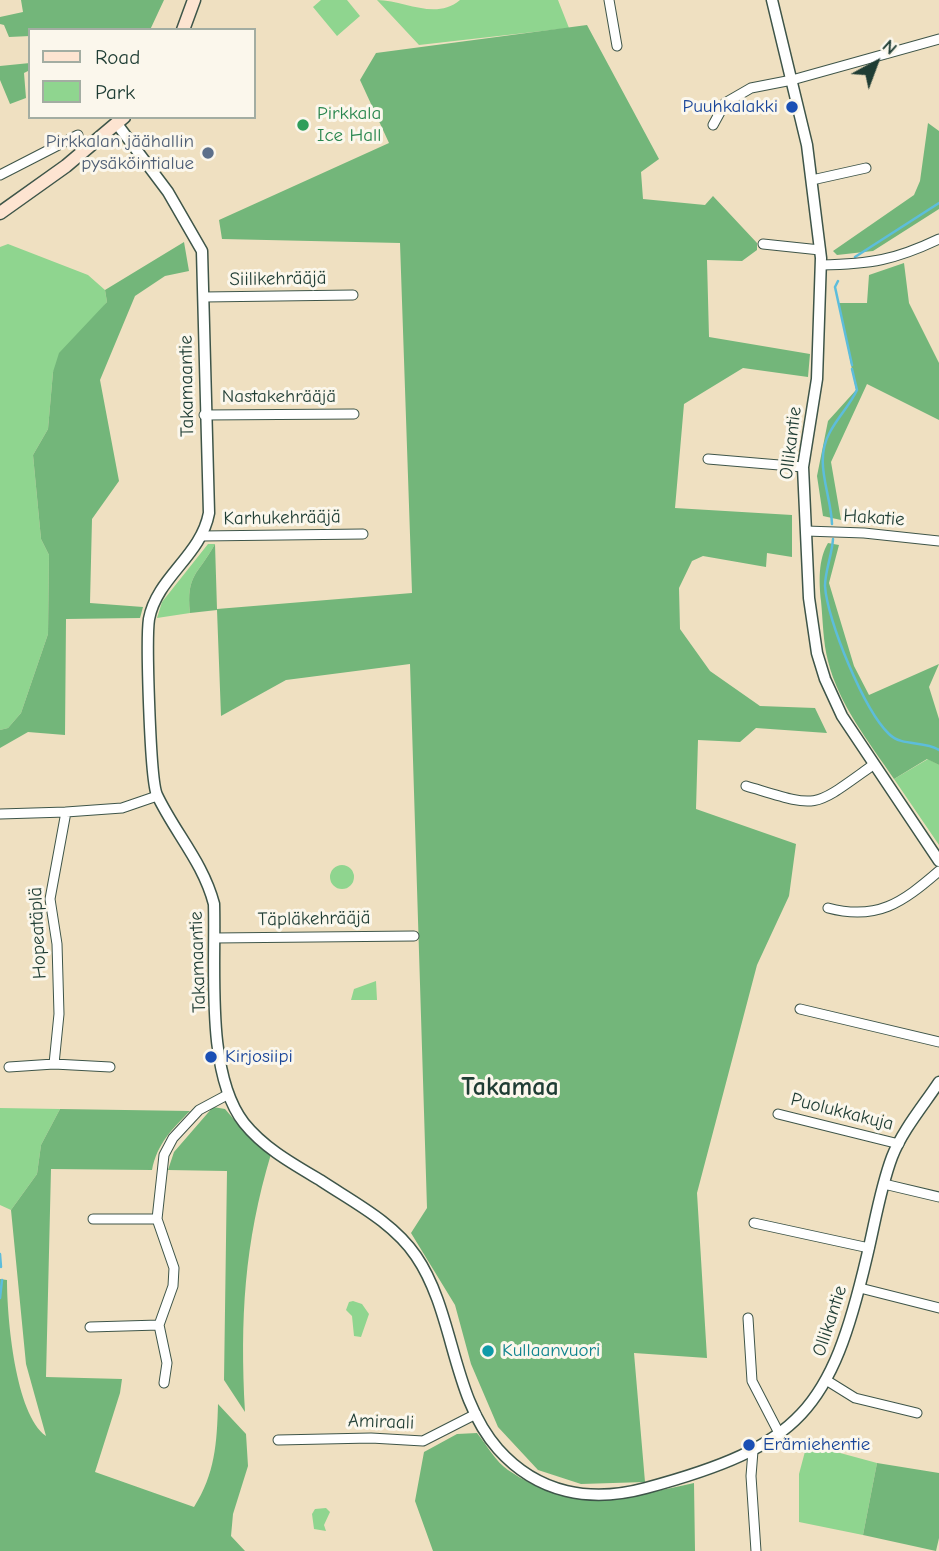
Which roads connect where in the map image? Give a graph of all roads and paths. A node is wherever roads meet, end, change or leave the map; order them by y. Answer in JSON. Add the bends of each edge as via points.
{"nodes":[{"id":1,"x":194,"y":0,"type":"edge"},
{"id":2,"x":609,"y":0,"type":"edge"},
{"id":3,"x":772,"y":0,"type":"edge"},
{"id":4,"x":184,"y":28,"type":"edge"},
{"id":5,"x":939,"y":39,"type":"edge"},
{"id":6,"x":617,"y":46,"type":"dead end"},
{"id":7,"x":792,"y":80,"type":"junction"},
{"id":8,"x":121,"y":121,"type":"edge"},
{"id":9,"x":713,"y":125,"type":"dead end"},
{"id":10,"x":78,"y":135,"type":"dead end"},
{"id":11,"x":866,"y":168,"type":"dead end"},
{"id":12,"x":0,"y":175,"type":"edge"},
{"id":13,"x":812,"y":180,"type":"junction"},
{"id":14,"x":0,"y":213,"type":"edge"},
{"id":15,"x":939,"y":239,"type":"edge"},
{"id":16,"x":763,"y":244,"type":"dead end"},
{"id":17,"x":820,"y":250,"type":"junction"},
{"id":18,"x":821,"y":265,"type":"junction"},
{"id":19,"x":353,"y":295,"type":"dead end"},
{"id":20,"x":204,"y":297,"type":"junction"},
{"id":21,"x":204,"y":415,"type":"junction"},
{"id":22,"x":354,"y":415,"type":"dead end"},
{"id":23,"x":708,"y":458,"type":"dead end"},
{"id":24,"x":803,"y":467,"type":"junction"},
{"id":25,"x":806,"y":531,"type":"junction"},
{"id":26,"x":363,"y":534,"type":"dead end"},
{"id":27,"x":202,"y":536,"type":"junction"},
{"id":28,"x":939,"y":541,"type":"edge"},
{"id":29,"x":873,"y":765,"type":"junction"},
{"id":30,"x":746,"y":786,"type":"dead end"},
{"id":31,"x":158,"y":796,"type":"junction"},
{"id":32,"x":66,"y":812,"type":"junction"},
{"id":33,"x":0,"y":814,"type":"edge"},
{"id":34,"x":939,"y":861,"type":"edge"},
{"id":35,"x":939,"y":871,"type":"edge"},
{"id":36,"x":828,"y":908,"type":"dead end"},
{"id":37,"x":414,"y":936,"type":"dead end"},
{"id":38,"x":215,"y":939,"type":"junction"},
{"id":39,"x":800,"y":1009,"type":"dead end"},
{"id":40,"x":939,"y":1042,"type":"edge"},
{"id":41,"x":54,"y":1064,"type":"junction"},
{"id":42,"x":9,"y":1067,"type":"dead end"},
{"id":43,"x":110,"y":1067,"type":"dead end"},
{"id":44,"x":939,"y":1082,"type":"edge"},
{"id":45,"x":227,"y":1095,"type":"junction"},
{"id":46,"x":778,"y":1115,"type":"dead end"},
{"id":47,"x":899,"y":1144,"type":"junction"},
{"id":48,"x":884,"y":1184,"type":"junction"},
{"id":49,"x":939,"y":1198,"type":"edge"},
{"id":50,"x":93,"y":1219,"type":"dead end"},
{"id":51,"x":157,"y":1219,"type":"junction"},
{"id":52,"x":754,"y":1223,"type":"dead end"},
{"id":53,"x":869,"y":1248,"type":"junction"},
{"id":54,"x":860,"y":1288,"type":"junction"},
{"id":55,"x":939,"y":1308,"type":"edge"},
{"id":56,"x":748,"y":1318,"type":"dead end"},
{"id":57,"x":159,"y":1325,"type":"junction"},
{"id":58,"x":90,"y":1327,"type":"dead end"},
{"id":59,"x":827,"y":1380,"type":"junction"},
{"id":60,"x":164,"y":1383,"type":"dead end"},
{"id":61,"x":916,"y":1413,"type":"dead end"},
{"id":62,"x":476,"y":1414,"type":"junction"},
{"id":63,"x":780,"y":1435,"type":"junction"},
{"id":64,"x":278,"y":1440,"type":"dead end"},
{"id":65,"x":753,"y":1451,"type":"junction"},
{"id":66,"x":656,"y":1485,"type":"joint"},
{"id":67,"x":756,"y":1551,"type":"edge"}],
"edges":[{"from":1,"to":4,"type":"main road"},
{"from":2,"to":6,"type":"street"},
{"from":3,"to":7,"type":"street","name":"Ollikantie"},
{"from":5,"to":7,"type":"street"},
{"from":7,"to":9,"type":"street","via":[[733,96]]},
{"from":7,"to":13,"type":"street","name":"Ollikantie"},
{"from":8,"to":14,"type":"main road"},
{"from":8,"to":20,"type":"street","name":"Takamaantie","via":[[196,237],[202,251]]},
{"from":10,"to":12,"type":"street"},
{"from":11,"to":13,"type":"street"},
{"from":13,"to":17,"type":"street","name":"Ollikantie"},
{"from":15,"to":18,"type":"street","via":[[882,262]]},
{"from":16,"to":17,"type":"street"},
{"from":17,"to":18,"type":"street","name":"Ollikantie"},
{"from":18,"to":24,"type":"street","name":"Ollikantie","via":[[817,379]]},
{"from":19,"to":20,"type":"street","name":"Siilikehrääjä"},
{"from":20,"to":21,"type":"street","name":"Takamaantie"},
{"from":21,"to":22,"type":"street","name":"Nastakehrääjä"},
{"from":21,"to":27,"type":"street","name":"Takamaantie","via":[[209,513]]},
{"from":23,"to":24,"type":"street"},
{"from":24,"to":25,"type":"street","name":"Ollikantie"},
{"from":25,"to":28,"type":"street","name":"Hakatie"},
{"from":25,"to":29,"type":"street","name":"Ollikantie","via":[[809,598],[820,666],[842,716]]},
{"from":26,"to":27,"type":"street","name":"Karhukehrääjä"},
{"from":27,"to":31,"type":"street","name":"Takamaantie","via":[[162,590],[149,620],[152,760]]},
{"from":29,"to":30,"type":"street","via":[[817,802],[805,803]]},
{"from":29,"to":34,"type":"street","name":"Ollikantie"},
{"from":31,"to":32,"type":"street","via":[[122,808]]},
{"from":31,"to":38,"type":"street","name":"Takamaantie","via":[[206,877],[214,904]]},
{"from":32,"to":33,"type":"street"},
{"from":32,"to":41,"type":"street","name":"Hopeatäplä","via":[[50,902],[57,944],[59,1014]]},
{"from":35,"to":36,"type":"street","via":[[870,914]]},
{"from":37,"to":38,"type":"street","name":"Täpläkehrääjä"},
{"from":38,"to":45,"type":"street","name":"Takamaantie","via":[[220,1070]]},
{"from":39,"to":40,"type":"street"},
{"from":41,"to":42,"type":"street"},
{"from":41,"to":43,"type":"street"},
{"from":44,"to":47,"type":"street","name":"Ollikantie"},
{"from":45,"to":51,"type":"street","via":[[199,1110],[173,1138],[163,1163]]},
{"from":45,"to":62,"type":"street","name":"Takamaantie","via":[[262,1142],[376,1217],[410,1247],[438,1305]]},
{"from":46,"to":47,"type":"street","name":"Puolukkakuja"},
{"from":47,"to":48,"type":"street","name":"Ollikantie"},
{"from":48,"to":49,"type":"street"},
{"from":48,"to":53,"type":"street","name":"Ollikantie"},
{"from":50,"to":51,"type":"street"},
{"from":51,"to":57,"type":"street","via":[[174,1268],[173,1286]]},
{"from":52,"to":53,"type":"street"},
{"from":53,"to":54,"type":"street","name":"Ollikantie"},
{"from":54,"to":55,"type":"street"},
{"from":54,"to":59,"type":"street","name":"Ollikantie","via":[[843,1347]]},
{"from":56,"to":63,"type":"street","via":[[752,1381]]},
{"from":57,"to":58,"type":"street"},
{"from":57,"to":60,"type":"street","via":[[166,1363]]},
{"from":59,"to":61,"type":"street","via":[[855,1398]]},
{"from":59,"to":63,"type":"street","name":"Ollikantie"},
{"from":62,"to":64,"type":"street","name":"Amiraali","via":[[423,1441]]},
{"from":62,"to":66,"type":"street","name":"Takamaantie","via":[[497,1448],[524,1474],[555,1489],[585,1496],[622,1494]]},
{"from":63,"to":65,"type":"street","name":"Ollikantie"},
{"from":65,"to":66,"type":"street","name":"Ollikantie"},
{"from":65,"to":67,"type":"street"}]}
